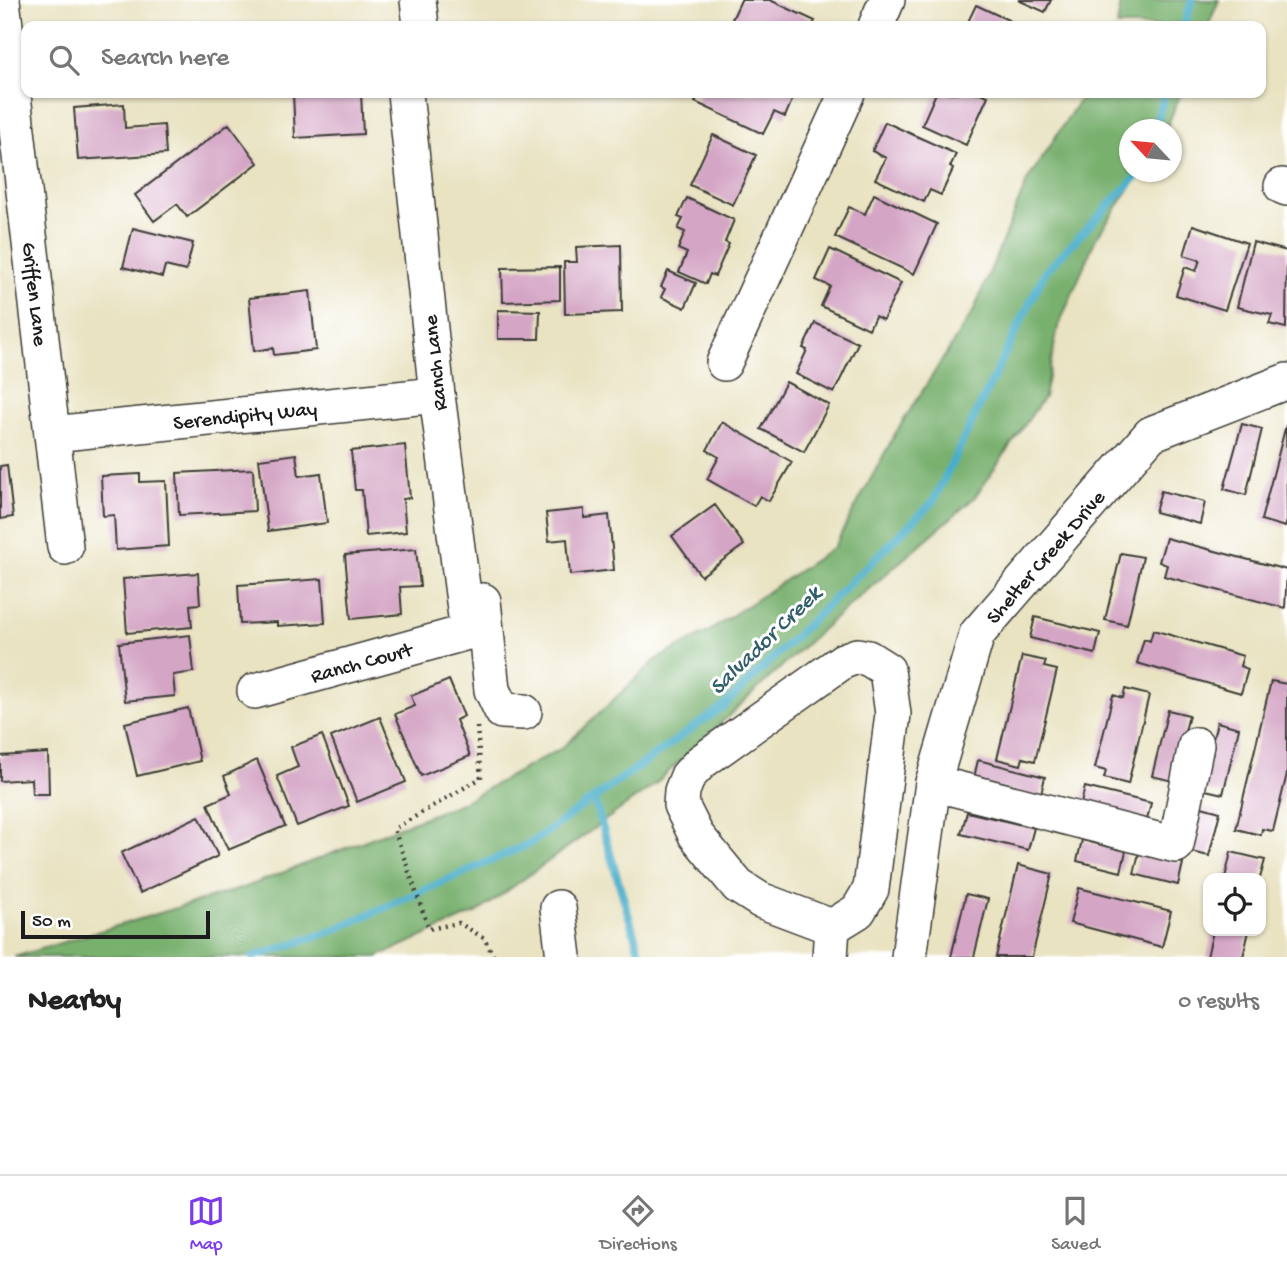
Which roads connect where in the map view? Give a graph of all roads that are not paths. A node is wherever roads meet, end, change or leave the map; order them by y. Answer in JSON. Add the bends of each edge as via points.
{"nodes":[{"id":1,"x":2,"y":0,"type":"edge"},
{"id":2,"x":418,"y":0,"type":"edge"},
{"id":3,"x":887,"y":0,"type":"edge"},
{"id":4,"x":420,"y":21,"type":"edge"},
{"id":5,"x":878,"y":21,"type":"edge"},
{"id":6,"x":406,"y":98,"type":"edge"},
{"id":7,"x":429,"y":98,"type":"edge"},
{"id":8,"x":845,"y":98,"type":"edge"},
{"id":9,"x":724,"y":363,"type":"dead end"},
{"id":10,"x":1287,"y":381,"type":"edge"},
{"id":11,"x":438,"y":395,"type":"junction"},
{"id":12,"x":52,"y":434,"type":"junction"},
{"id":13,"x":65,"y":547,"type":"dead end"},
{"id":14,"x":468,"y":632,"type":"joint"},
{"id":15,"x":255,"y":691,"type":"dead end"},
{"id":16,"x":524,"y":712,"type":"dead end"},
{"id":17,"x":1196,"y":746,"type":"dead end"},
{"id":18,"x":933,"y":782,"type":"junction"},
{"id":19,"x":558,"y":908,"type":"dead end"},
{"id":20,"x":831,"y":942,"type":"edge"},
{"id":21,"x":564,"y":957,"type":"edge"},
{"id":22,"x":909,"y":957,"type":"edge"}],
"edges":[{"from":1,"to":12,"type":"street","name":"Griffen Lane"},
{"from":2,"to":4,"type":"street"},
{"from":3,"to":5,"type":"street"},
{"from":6,"to":11,"type":"street","name":"Ranch Lane"},
{"from":7,"to":16,"type":"street","via":[[492,690],[502,711]]},
{"from":8,"to":9,"type":"street"},
{"from":10,"to":18,"type":"street","name":"Shelter Creek Drive","via":[[1151,434],[977,634]]},
{"from":11,"to":12,"type":"street","name":"Serendipity Way"},
{"from":11,"to":14,"type":"street","name":"Ranch Lane"},
{"from":12,"to":13,"type":"street","name":"Griffen Lane"},
{"from":14,"to":15,"type":"street","name":"Ranch Court"},
{"from":17,"to":18,"type":"street","via":[[1176,845]]},
{"from":18,"to":22,"type":"street","name":"Shelter Creek Drive"},
{"from":19,"to":21,"type":"street"},
{"from":20,"to":20,"type":"street","via":[[871,889],[893,714],[887,670],[857,656],[843,661],[701,762],[682,791],[681,805],[696,835],[738,886]]}]}
